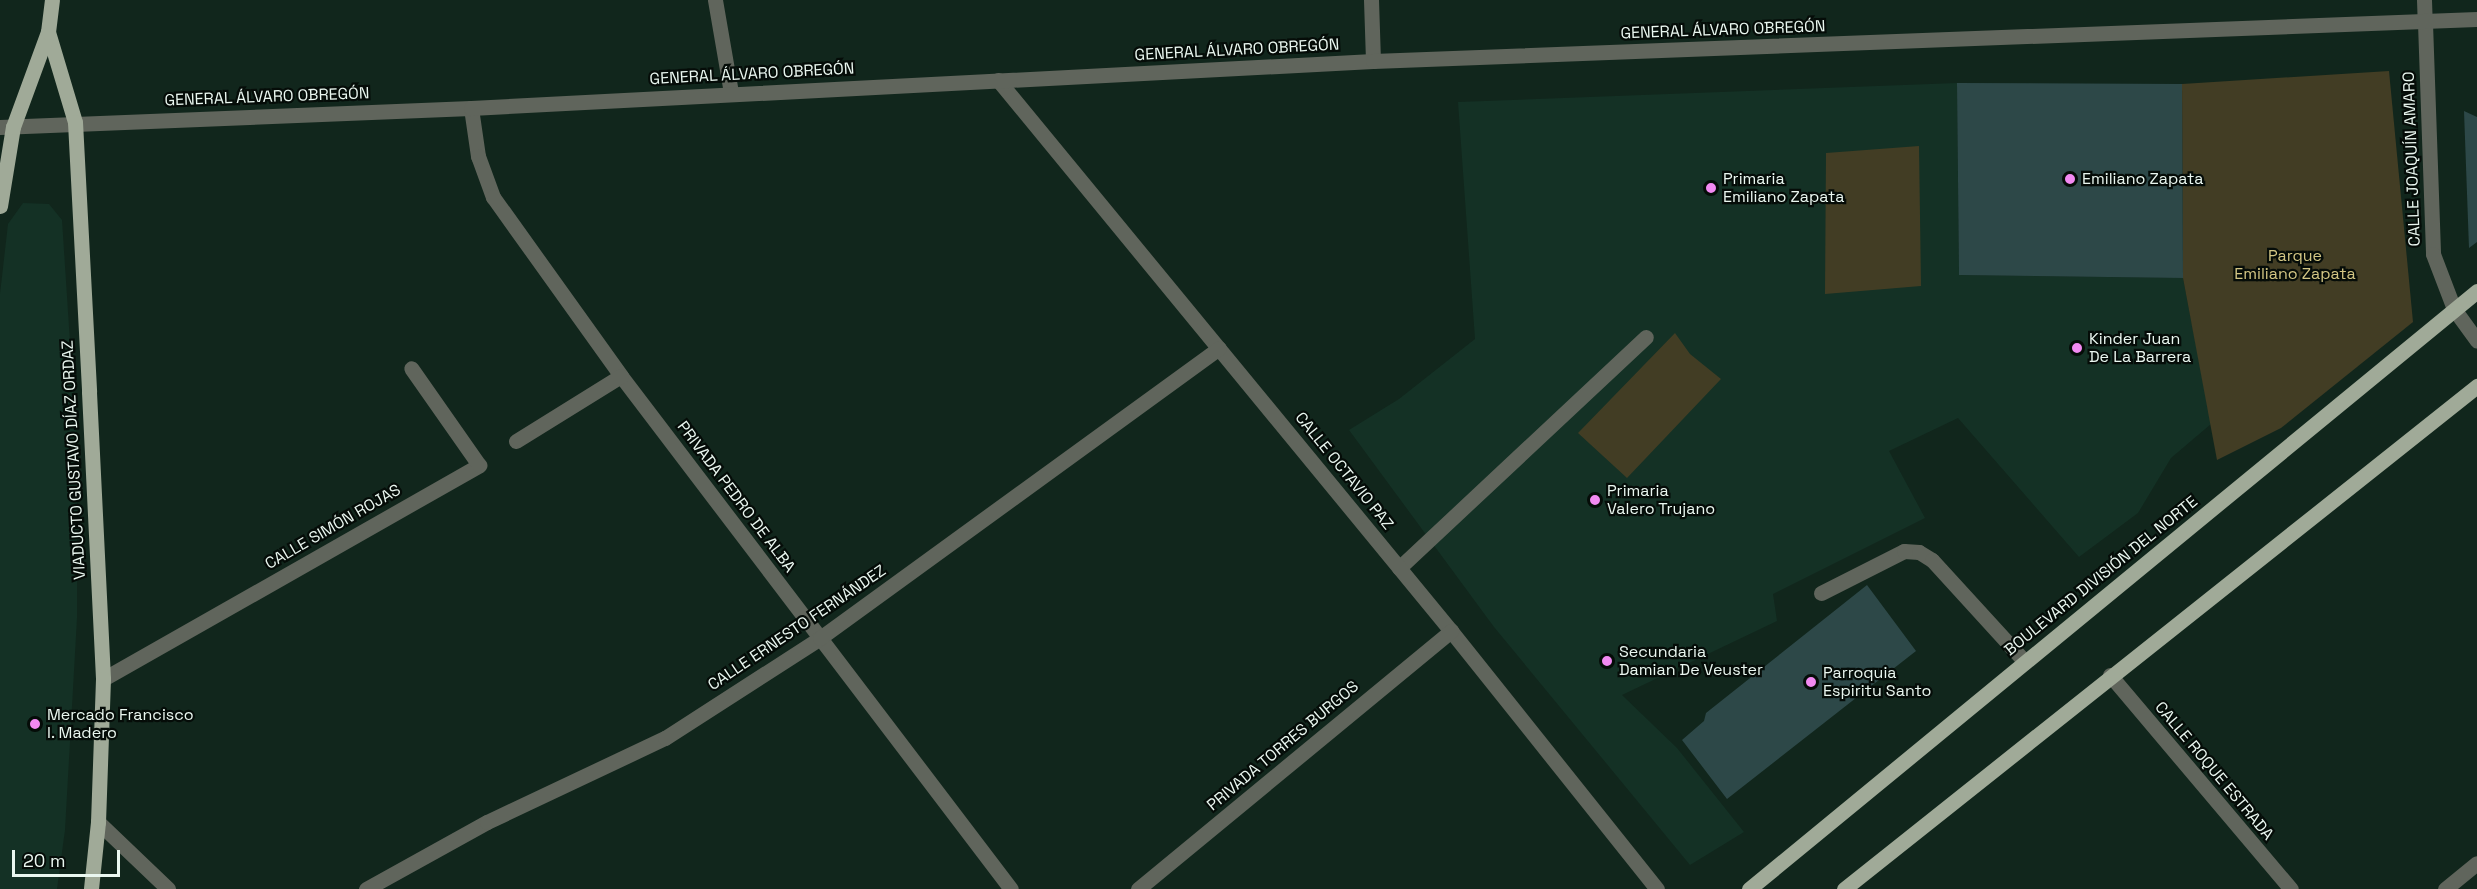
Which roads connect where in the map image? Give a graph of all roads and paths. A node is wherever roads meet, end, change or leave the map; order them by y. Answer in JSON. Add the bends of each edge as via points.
{"nodes":[{"id":1,"x":52,"y":0,"type":"edge"},
{"id":2,"x":715,"y":0,"type":"edge"},
{"id":3,"x":1371,"y":0,"type":"edge"},
{"id":4,"x":2424,"y":0,"type":"edge"},
{"id":5,"x":2471,"y":20,"type":"edge"},
{"id":6,"x":2425,"y":23,"type":"junction"},
{"id":7,"x":2477,"y":30,"type":"edge"},
{"id":8,"x":48,"y":32,"type":"junction"},
{"id":9,"x":1373,"y":60,"type":"junction"},
{"id":10,"x":998,"y":80,"type":"junction"},
{"id":11,"x":731,"y":93,"type":"junction"},
{"id":12,"x":471,"y":108,"type":"junction"},
{"id":13,"x":75,"y":122,"type":"junction"},
{"id":14,"x":7,"y":127,"type":"edge"},
{"id":15,"x":0,"y":206,"type":"edge"},
{"id":16,"x":2477,"y":291,"type":"edge"},
{"id":17,"x":2454,"y":309,"type":"junction"},
{"id":18,"x":1646,"y":337,"type":"dead end"},
{"id":19,"x":2477,"y":341,"type":"edge"},
{"id":20,"x":1219,"y":348,"type":"junction"},
{"id":21,"x":411,"y":368,"type":"dead end"},
{"id":22,"x":621,"y":376,"type":"junction"},
{"id":23,"x":2477,"y":386,"type":"edge"},
{"id":24,"x":516,"y":441,"type":"dead end"},
{"id":25,"x":1399,"y":568,"type":"junction"},
{"id":26,"x":1821,"y":593,"type":"dead end"},
{"id":27,"x":1451,"y":631,"type":"junction"},
{"id":28,"x":820,"y":638,"type":"junction"},
{"id":29,"x":2025,"y":662,"type":"junction"},
{"id":30,"x":2110,"y":675,"type":"junction"},
{"id":31,"x":103,"y":679,"type":"junction"},
{"id":32,"x":98,"y":822,"type":"junction"},
{"id":33,"x":2477,"y":863,"type":"edge"},
{"id":34,"x":90,"y":889,"type":"edge"},
{"id":35,"x":168,"y":889,"type":"edge"},
{"id":36,"x":366,"y":889,"type":"edge"},
{"id":37,"x":1011,"y":889,"type":"edge"},
{"id":38,"x":1138,"y":889,"type":"edge"},
{"id":39,"x":1657,"y":889,"type":"edge"},
{"id":40,"x":1749,"y":889,"type":"edge"},
{"id":41,"x":1844,"y":889,"type":"edge"},
{"id":42,"x":2291,"y":889,"type":"edge"},
{"id":43,"x":2445,"y":889,"type":"edge"}],
"edges":[{"from":1,"to":8,"type":"main road","name":"VIADUCTO GUSTAVO DÍAZ ORDAZ"},
{"from":2,"to":11,"type":"street"},
{"from":3,"to":9,"type":"street"},
{"from":4,"to":6,"type":"street","name":"CALLE JOAQUÍN AMARO"},
{"from":5,"to":6,"type":"street","name":"GENERAL ÁLVARO OBREGÓN"},
{"from":5,"to":7,"type":"street"},
{"from":6,"to":9,"type":"street","name":"GENERAL ÁLVARO OBREGÓN"},
{"from":6,"to":17,"type":"street","name":"CALLE JOAQUÍN AMARO","via":[[2433,254]]},
{"from":8,"to":13,"type":"main road","name":"VIADUCTO GUSTAVO DÍAZ ORDAZ"},
{"from":8,"to":14,"type":"main road","name":"VIADUCTO GUSTAVO DÍAZ ORDAZ"},
{"from":9,"to":10,"type":"street","name":"GENERAL ÁLVARO OBREGÓN"},
{"from":10,"to":11,"type":"street","name":"GENERAL ÁLVARO OBREGÓN"},
{"from":10,"to":20,"type":"street","name":"CALLE OCTAVIO PAZ"},
{"from":11,"to":12,"type":"street","name":"GENERAL ÁLVARO OBREGÓN"},
{"from":12,"to":13,"type":"street","name":"GENERAL ÁLVARO OBREGÓN"},
{"from":12,"to":22,"type":"street","name":"PRIVADA PEDRO DE ALBA","via":[[478,156],[493,197]]},
{"from":13,"to":14,"type":"street","name":"GENERAL ÁLVARO OBREGÓN"},
{"from":13,"to":31,"type":"main road","name":"VIADUCTO GUSTAVO DÍAZ ORDAZ"},
{"from":14,"to":15,"type":"main road","name":"VIADUCTO GUSTAVO DÍAZ ORDAZ"},
{"from":16,"to":17,"type":"main road","name":"BOULEVARD DIVISIÓN DEL NORTE"},
{"from":17,"to":19,"type":"street","name":"CALLE JOAQUÍN AMARO"},
{"from":17,"to":29,"type":"main road","name":"BOULEVARD DIVISIÓN DEL NORTE"},
{"from":18,"to":25,"type":"street"},
{"from":20,"to":25,"type":"street","name":"CALLE OCTAVIO PAZ"},
{"from":20,"to":28,"type":"street","name":"CALLE ERNESTO FERNÁNDEZ"},
{"from":21,"to":31,"type":"street","name":"CALLE SIMÓN ROJAS","via":[[479,465]]},
{"from":22,"to":24,"type":"street"},
{"from":22,"to":28,"type":"street","name":"PRIVADA PEDRO DE ALBA"},
{"from":23,"to":30,"type":"main road"},
{"from":25,"to":27,"type":"street","name":"CALLE OCTAVIO PAZ"},
{"from":26,"to":29,"type":"street","via":[[1904,551],[1919,552],[1932,560]]},
{"from":27,"to":38,"type":"street","name":"PRIVADA TORRES BURGOS"},
{"from":27,"to":39,"type":"street","name":"CALLE OCTAVIO PAZ"},
{"from":28,"to":36,"type":"street","name":"CALLE ERNESTO FERNÁNDEZ","via":[[665,738],[487,822]]},
{"from":28,"to":37,"type":"street","name":"PRIVADA PEDRO DE ALBA"},
{"from":29,"to":40,"type":"main road","name":"BOULEVARD DIVISIÓN DEL NORTE"},
{"from":30,"to":41,"type":"main road"},
{"from":30,"to":42,"type":"street","name":"CALLE ROQUE ESTRADA"},
{"from":31,"to":32,"type":"main road","name":"VIADUCTO GUSTAVO DÍAZ ORDAZ"},
{"from":32,"to":34,"type":"main road","name":"VIADUCTO GUSTAVO DÍAZ ORDAZ"},
{"from":32,"to":35,"type":"street"},
{"from":33,"to":43,"type":"street"}]}
